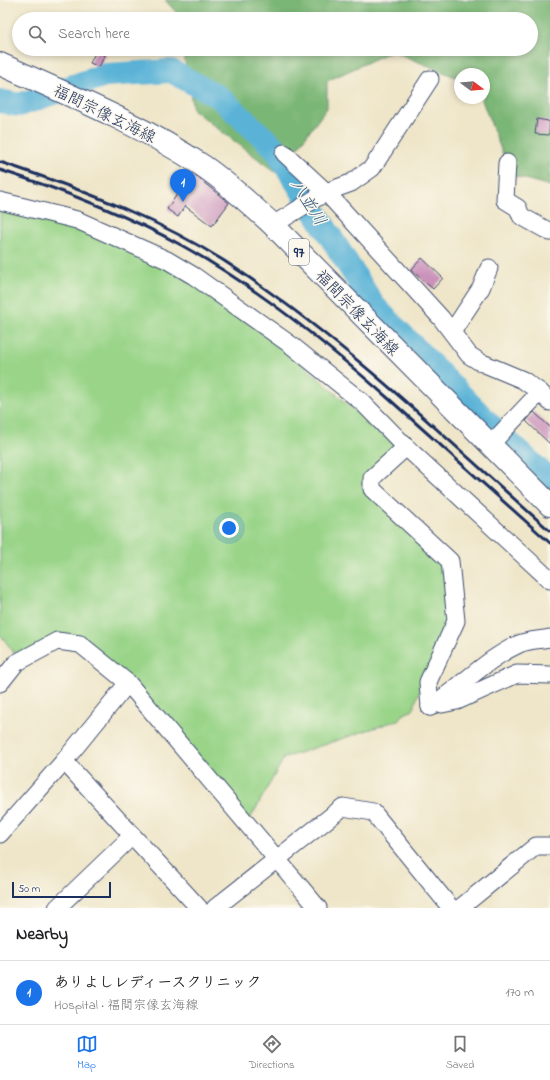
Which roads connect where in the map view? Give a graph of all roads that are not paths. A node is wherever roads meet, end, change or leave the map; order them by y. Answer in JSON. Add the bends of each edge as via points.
{"nodes":[{"id":1,"x":0,"y":64,"type":"edge"},
{"id":2,"x":430,"y":79,"type":"dead end"},
{"id":3,"x":284,"y":153,"type":"dead end"},
{"id":4,"x":507,"y":163,"type":"dead end"},
{"id":5,"x":326,"y":192,"type":"junction"},
{"id":6,"x":0,"y":201,"type":"edge"},
{"id":7,"x":272,"y":225,"type":"junction"},
{"id":8,"x":550,"y":232,"type":"edge"},
{"id":9,"x":489,"y":268,"type":"dead end"},
{"id":10,"x":452,"y":332,"type":"junction"},
{"id":11,"x":545,"y":397,"type":"edge"},
{"id":12,"x":494,"y":441,"type":"junction"},
{"id":13,"x":406,"y":447,"type":"junction"},
{"id":14,"x":550,"y":505,"type":"edge"},
{"id":15,"x":550,"y":580,"type":"edge"},
{"id":16,"x":550,"y":638,"type":"edge"},
{"id":17,"x":550,"y":675,"type":"edge"},
{"id":18,"x":0,"y":683,"type":"edge"},
{"id":19,"x":128,"y":683,"type":"junction"},
{"id":20,"x":430,"y":707,"type":"junction"},
{"id":21,"x":64,"y":761,"type":"junction"},
{"id":22,"x":0,"y":834,"type":"edge"},
{"id":23,"x":132,"y":836,"type":"junction"},
{"id":24,"x":550,"y":846,"type":"edge"},
{"id":25,"x":275,"y":859,"type":"junction"},
{"id":26,"x":57,"y":908,"type":"edge"},
{"id":27,"x":199,"y":908,"type":"edge"},
{"id":28,"x":215,"y":908,"type":"edge"},
{"id":29,"x":318,"y":908,"type":"edge"},
{"id":30,"x":451,"y":908,"type":"edge"},
{"id":31,"x":460,"y":908,"type":"edge"}],
"edges":[{"from":1,"to":7,"type":"main road","name":"福間宗像玄海線","number":"97","via":[[107,112],[170,145],[233,189]]},
{"from":2,"to":5,"type":"street","via":[[372,168],[351,183]]},
{"from":3,"to":5,"type":"street"},
{"from":4,"to":8,"type":"street","via":[[505,200],[518,208],[521,216]]},
{"from":5,"to":7,"type":"street"},
{"from":5,"to":10,"type":"street"},
{"from":6,"to":13,"type":"street","via":[[76,220],[167,260],[194,276],[291,345],[362,402]]},
{"from":7,"to":12,"type":"main road","name":"福間宗像玄海線","number":"97"},
{"from":9,"to":10,"type":"street","via":[[481,288]]},
{"from":10,"to":11,"type":"street","via":[[468,355],[523,380]]},
{"from":11,"to":12,"type":"street","via":[[514,420]]},
{"from":12,"to":14,"type":"main road","name":"福間宗像玄海線","number":"97"},
{"from":13,"to":15,"type":"street"},
{"from":13,"to":20,"type":"street","via":[[372,478],[372,489],[450,561],[456,621],[428,682]]},
{"from":16,"to":20,"type":"street","via":[[520,643],[484,665],[451,694]]},
{"from":17,"to":20,"type":"street","via":[[517,674],[457,701]]},
{"from":18,"to":19,"type":"street","via":[[16,663],[57,641],[80,644]]},
{"from":19,"to":21,"type":"street"},
{"from":19,"to":25,"type":"street"},
{"from":21,"to":22,"type":"street"},
{"from":21,"to":23,"type":"street"},
{"from":23,"to":26,"type":"street"},
{"from":23,"to":27,"type":"street"},
{"from":24,"to":31,"type":"street","via":[[536,846]]},
{"from":25,"to":28,"type":"street"},
{"from":25,"to":29,"type":"street"},
{"from":25,"to":30,"type":"street","via":[[343,807],[373,812]]}]}
